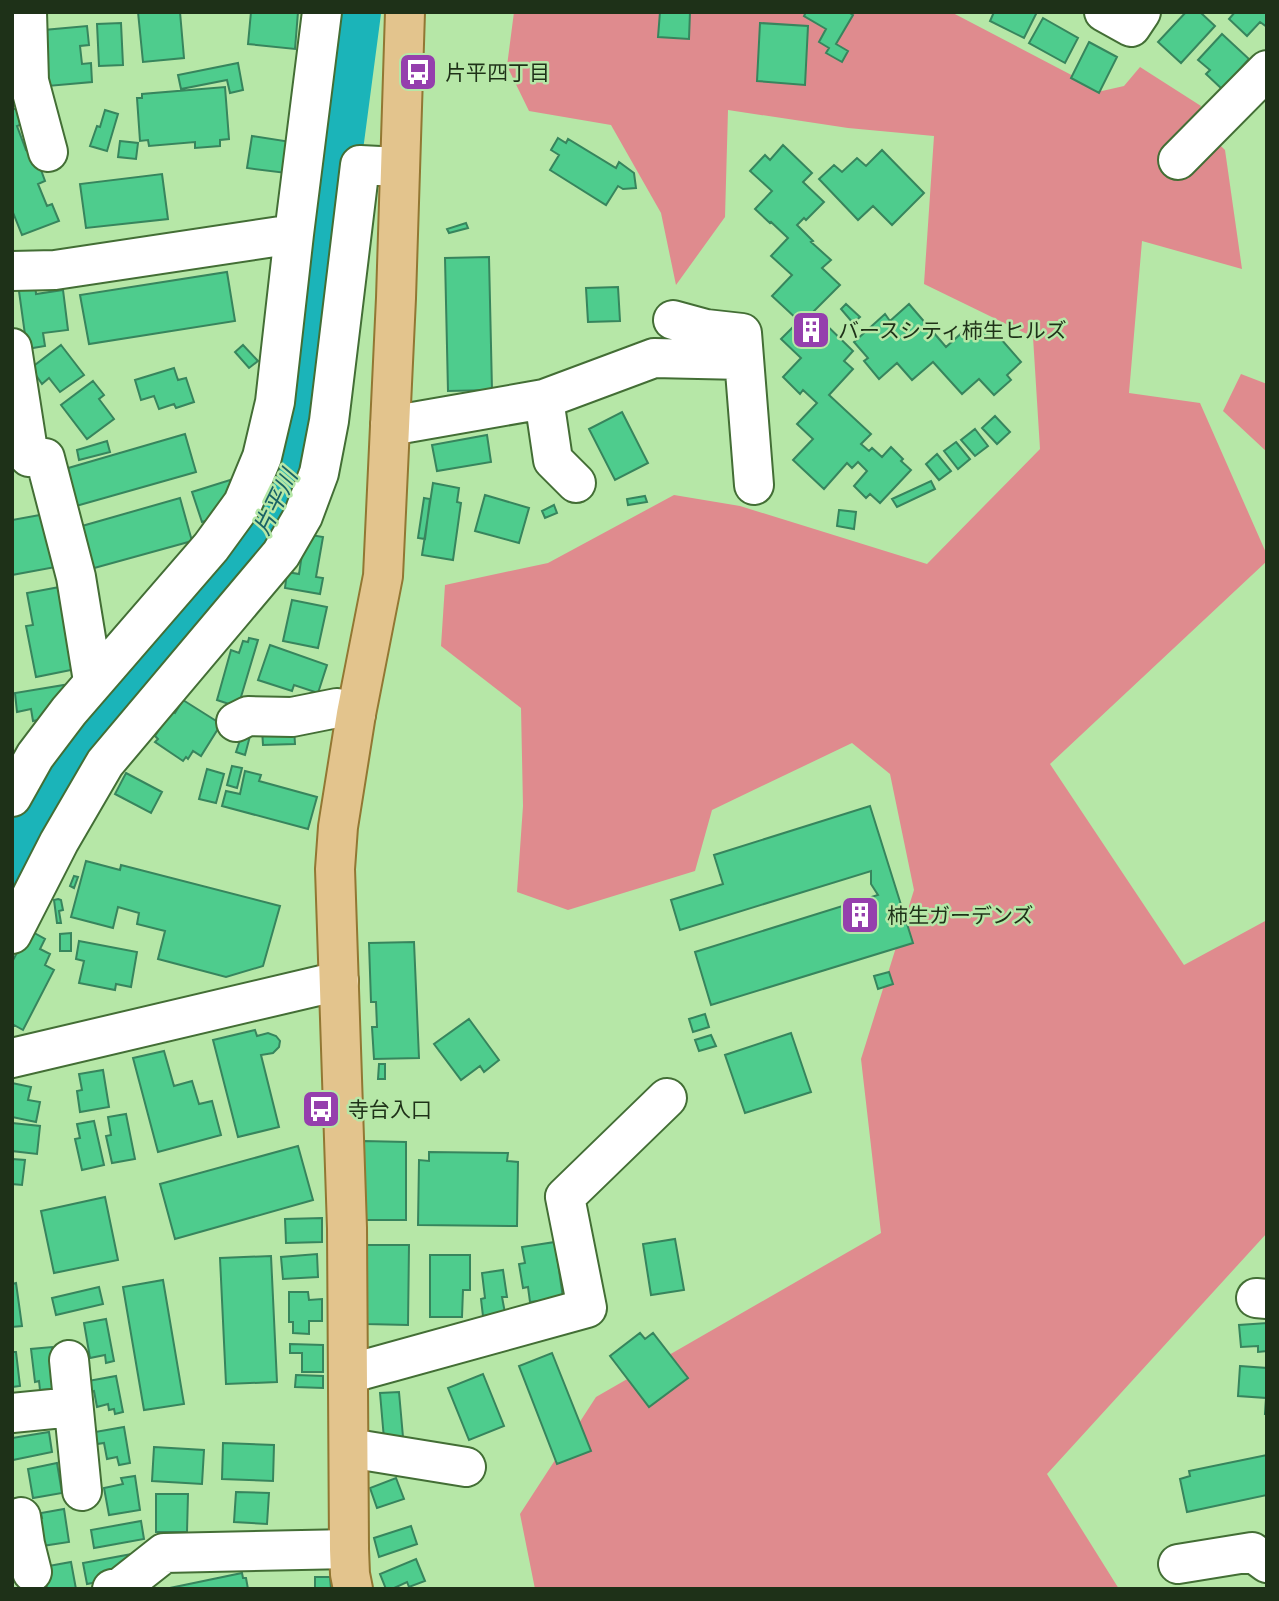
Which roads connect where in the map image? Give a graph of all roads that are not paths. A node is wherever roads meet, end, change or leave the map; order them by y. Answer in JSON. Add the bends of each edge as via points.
{"nodes":[{"id":1,"x":27,"y":12,"type":"edge"},
{"id":2,"x":322,"y":12,"type":"edge"},
{"id":3,"x":405,"y":12,"type":"edge"},
{"id":4,"x":1104,"y":12,"type":"edge"},
{"id":5,"x":1141,"y":12,"type":"edge"},
{"id":6,"x":1267,"y":70,"type":"edge"},
{"id":7,"x":48,"y":152,"type":"dead end"},
{"id":8,"x":1178,"y":160,"type":"dead end"},
{"id":9,"x":400,"y":167,"type":"junction"},
{"id":10,"x":294,"y":234,"type":"junction"},
{"id":11,"x":12,"y":271,"type":"edge"},
{"id":12,"x":673,"y":320,"type":"dead end"},
{"id":13,"x":12,"y":348,"type":"edge"},
{"id":14,"x":743,"y":360,"type":"junction"},
{"id":15,"x":544,"y":399,"type":"junction"},
{"id":16,"x":390,"y":426,"type":"junction"},
{"id":17,"x":20,"y":461,"type":"edge"},
{"id":18,"x":576,"y":484,"type":"dead end"},
{"id":19,"x":754,"y":485,"type":"dead end"},
{"id":20,"x":93,"y":681,"type":"junction"},
{"id":21,"x":356,"y":714,"type":"junction"},
{"id":22,"x":236,"y":722,"type":"dead end"},
{"id":23,"x":12,"y":797,"type":"edge"},
{"id":24,"x":12,"y":934,"type":"edge"},
{"id":25,"x":339,"y":981,"type":"junction"},
{"id":26,"x":12,"y":1059,"type":"edge"},
{"id":27,"x":667,"y":1098,"type":"dead end"},
{"id":28,"x":69,"y":1360,"type":"dead end"},
{"id":29,"x":348,"y":1374,"type":"junction"},
{"id":30,"x":73,"y":1407,"type":"junction"},
{"id":31,"x":12,"y":1413,"type":"edge"},
{"id":32,"x":349,"y":1448,"type":"junction"},
{"id":33,"x":466,"y":1467,"type":"dead end"},
{"id":34,"x":82,"y":1491,"type":"dead end"},
{"id":35,"x":349,"y":1549,"type":"junction"},
{"id":36,"x":1178,"y":1563,"type":"dead end"},
{"id":37,"x":1267,"y":1563,"type":"edge"},
{"id":38,"x":112,"y":1589,"type":"edge"},
{"id":39,"x":353,"y":1589,"type":"edge"}],
"edges":[{"from":1,"to":7,"type":"street","via":[[29,81]]},
{"from":2,"to":10,"type":"street"},
{"from":3,"to":9,"type":"main road"},
{"from":4,"to":5,"type":"street","via":[[1131,27]]},
{"from":6,"to":8,"type":"street"},
{"from":9,"to":16,"type":"main road"},
{"from":9,"to":24,"type":"street","via":[[360,165],[329,421],[319,473],[303,516],[281,554],[105,764]]},
{"from":10,"to":11,"type":"street","via":[[55,270]]},
{"from":10,"to":20,"type":"street","via":[[275,402],[262,457],[243,503],[211,547]]},
{"from":12,"to":14,"type":"street","via":[[742,333]]},
{"from":13,"to":17,"type":"street"},
{"from":14,"to":15,"type":"street","via":[[654,358]]},
{"from":14,"to":19,"type":"street"},
{"from":15,"to":16,"type":"street"},
{"from":15,"to":18,"type":"street","via":[[553,460]]},
{"from":16,"to":21,"type":"main road","via":[[383,576]]},
{"from":17,"to":20,"type":"street","via":[[44,458],[76,578]]},
{"from":20,"to":23,"type":"street","via":[[35,756]]},
{"from":21,"to":22,"type":"street","via":[[337,708],[292,717],[248,716]]},
{"from":21,"to":25,"type":"main road","via":[[335,869]]},
{"from":25,"to":26,"type":"street"},
{"from":25,"to":29,"type":"main road"},
{"from":27,"to":29,"type":"street","via":[[565,1197],[587,1308]]},
{"from":28,"to":30,"type":"street"},
{"from":29,"to":32,"type":"main road"},
{"from":30,"to":31,"type":"street"},
{"from":30,"to":34,"type":"street"},
{"from":32,"to":33,"type":"street"},
{"from":32,"to":35,"type":"main road"},
{"from":35,"to":38,"type":"street","via":[[164,1553]]},
{"from":35,"to":39,"type":"main road"},
{"from":36,"to":37,"type":"street","via":[[1252,1552]]}]}
